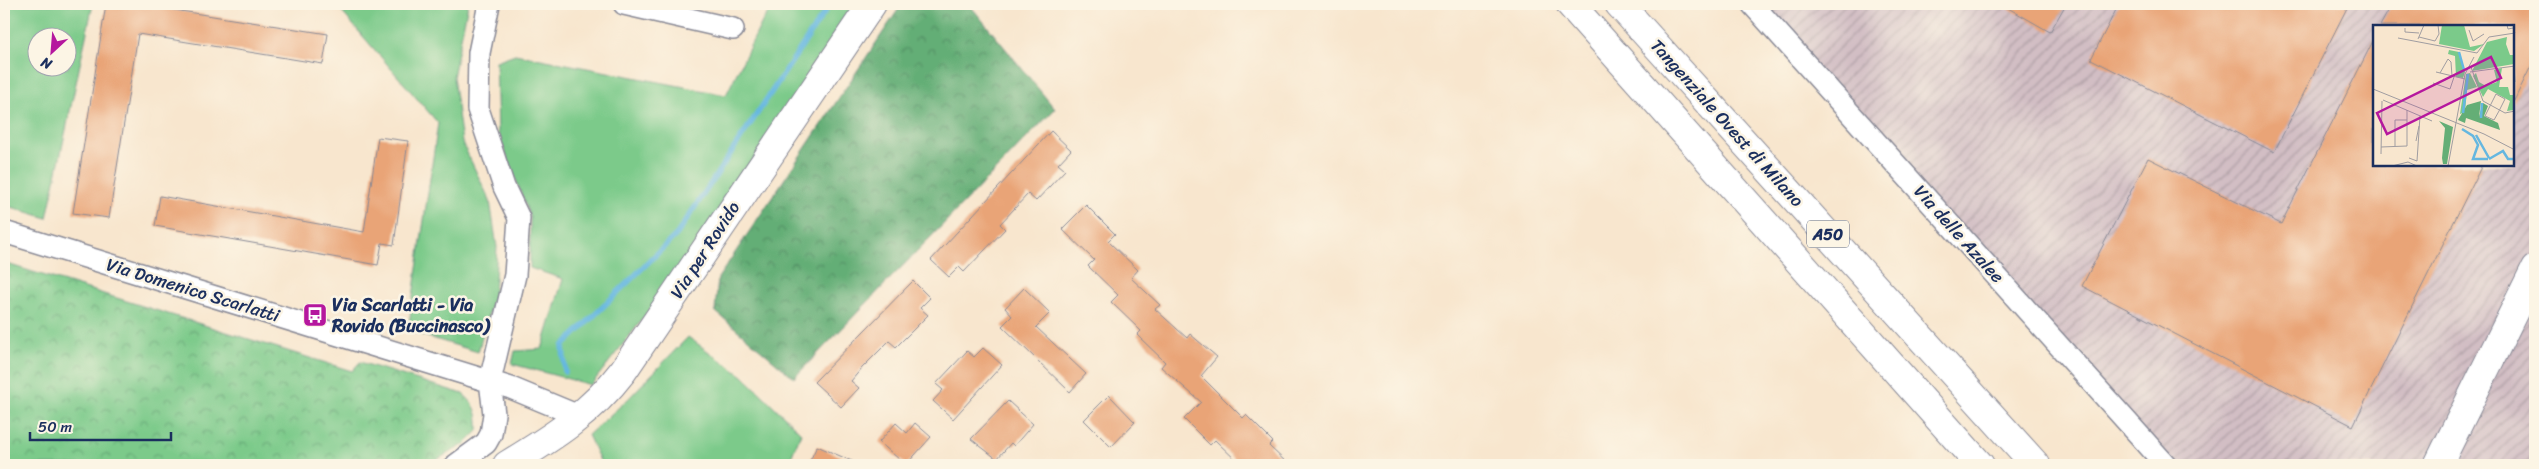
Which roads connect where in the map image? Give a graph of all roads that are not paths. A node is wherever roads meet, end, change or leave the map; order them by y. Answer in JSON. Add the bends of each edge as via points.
{"nodes":[{"id":1,"x":489,"y":4,"type":"edge"},
{"id":2,"x":624,"y":4,"type":"edge"},
{"id":3,"x":872,"y":4,"type":"edge"},
{"id":4,"x":1570,"y":4,"type":"edge"},
{"id":5,"x":1619,"y":4,"type":"edge"},
{"id":6,"x":1752,"y":4,"type":"edge"},
{"id":7,"x":733,"y":29,"type":"dead end"},
{"id":8,"x":4,"y":232,"type":"edge"},
{"id":9,"x":2535,"y":269,"type":"edge"},
{"id":10,"x":490,"y":381,"type":"junction"},
{"id":11,"x":581,"y":417,"type":"junction"},
{"id":12,"x":456,"y":465,"type":"edge"},
{"id":13,"x":506,"y":465,"type":"edge"},
{"id":14,"x":1980,"y":465,"type":"edge"},
{"id":15,"x":2036,"y":465,"type":"edge"},
{"id":16,"x":2166,"y":465,"type":"edge"},
{"id":17,"x":2438,"y":465,"type":"edge"}],
"edges":[{"from":1,"to":10,"type":"street","via":[[479,53],[478,109],[504,186],[519,218],[515,276]]},
{"from":2,"to":7,"type":"street"},
{"from":3,"to":11,"type":"main road","name":"Via per Rovido","via":[[623,371],[604,396]]},
{"from":4,"to":14,"type":"main road","number":"A50"},
{"from":5,"to":15,"type":"main road","name":"Tangenziale Ovest di Milano","number":"A50"},
{"from":6,"to":16,"type":"street","name":"Via delle Azalee"},
{"from":8,"to":10,"type":"street","name":"Via Domenico Scarlatti"},
{"from":9,"to":17,"type":"main road"},
{"from":10,"to":11,"type":"street","name":"Via Domenico Scarlatti"},
{"from":10,"to":12,"type":"street","via":[[494,414],[491,434],[480,449]]},
{"from":11,"to":13,"type":"main road","name":"Via per Rovido"}]}
